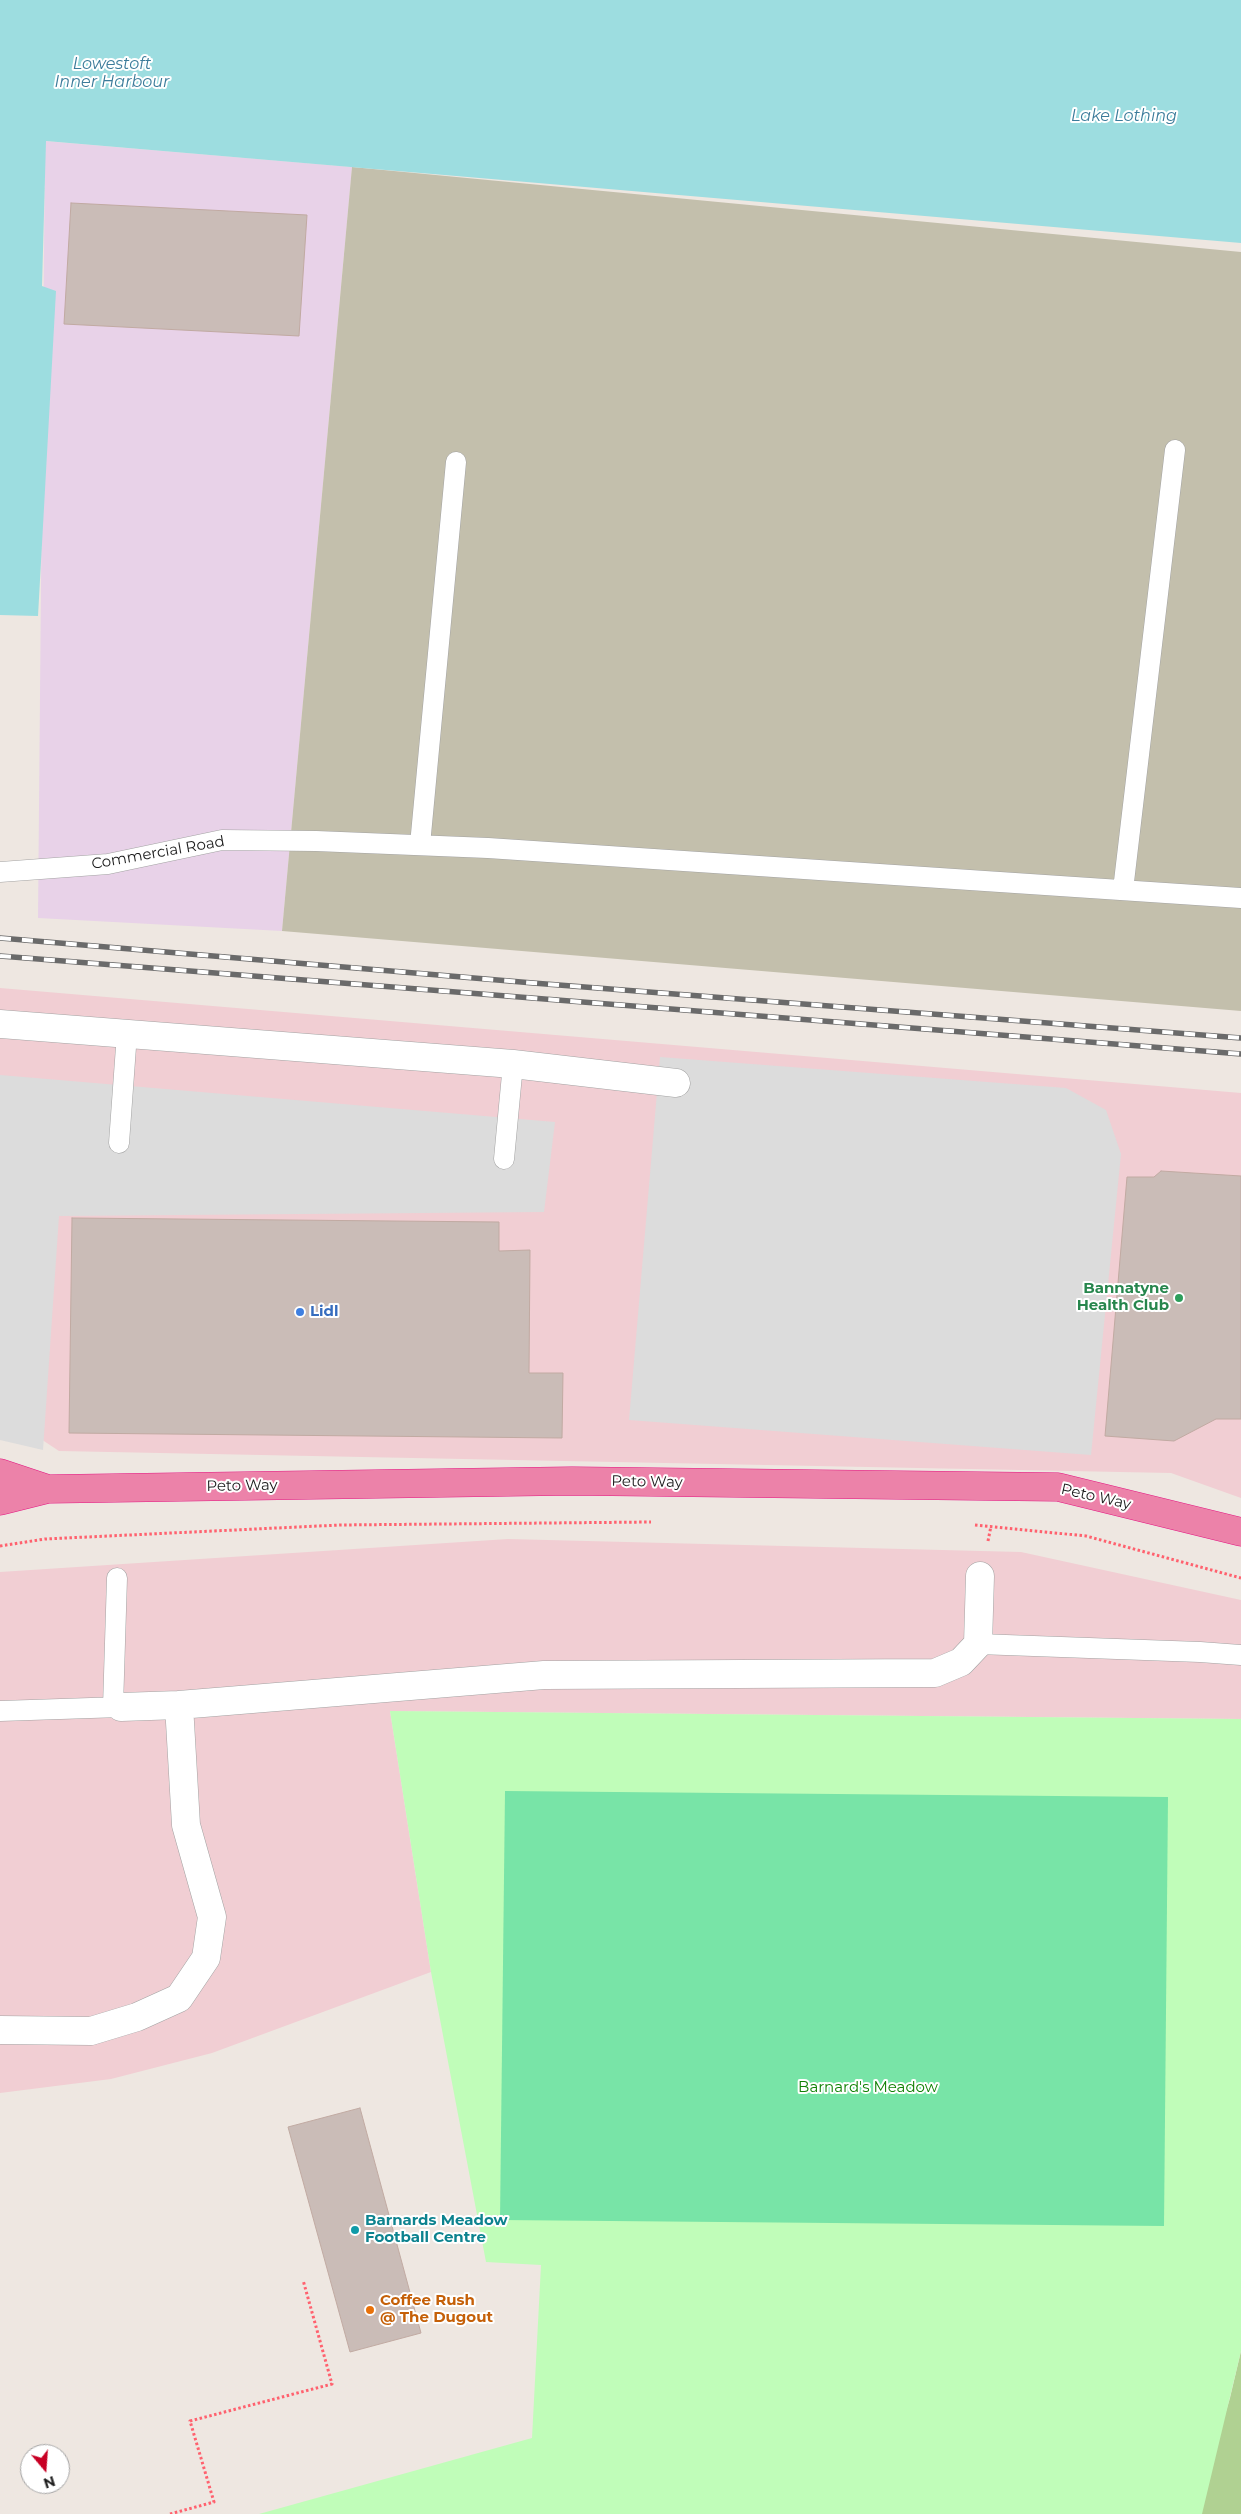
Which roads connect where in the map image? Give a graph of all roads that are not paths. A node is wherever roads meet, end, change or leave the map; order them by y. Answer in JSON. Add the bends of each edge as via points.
{"nodes":[{"id":1,"x":1175,"y":450,"type":"dead end"},
{"id":2,"x":456,"y":462,"type":"dead end"},
{"id":3,"x":420,"y":845,"type":"junction"},
{"id":4,"x":0,"y":872,"type":"edge"},
{"id":5,"x":1123,"y":890,"type":"junction"},
{"id":6,"x":1241,"y":898,"type":"edge"},
{"id":7,"x":0,"y":1024,"type":"edge"},
{"id":8,"x":127,"y":1033,"type":"junction"},
{"id":9,"x":513,"y":1064,"type":"junction"},
{"id":10,"x":676,"y":1083,"type":"dead end"},
{"id":11,"x":119,"y":1143,"type":"dead end"},
{"id":12,"x":504,"y":1159,"type":"dead end"},
{"id":13,"x":0,"y":1473,"type":"edge"},
{"id":14,"x":48,"y":1489,"type":"junction"},
{"id":15,"x":0,"y":1501,"type":"edge"},
{"id":16,"x":1241,"y":1532,"type":"edge"},
{"id":17,"x":980,"y":1576,"type":"dead end"},
{"id":18,"x":116,"y":1578,"type":"dead end"},
{"id":19,"x":978,"y":1644,"type":"junction"},
{"id":20,"x":1241,"y":1655,"type":"edge"},
{"id":21,"x":179,"y":1705,"type":"junction"},
{"id":22,"x":117,"y":1707,"type":"junction"},
{"id":23,"x":0,"y":1711,"type":"edge"},
{"id":24,"x":0,"y":2030,"type":"edge"}],
"edges":[{"from":1,"to":5,"type":"lane"},
{"from":2,"to":3,"type":"lane"},
{"from":3,"to":4,"type":"lane","name":"Commercial Road","via":[[222,840],[108,864]]},
{"from":3,"to":5,"type":"lane","name":"Commercial Road"},
{"from":5,"to":6,"type":"lane","name":"Commercial Road"},
{"from":7,"to":8,"type":"street"},
{"from":8,"to":9,"type":"street"},
{"from":8,"to":11,"type":"lane"},
{"from":9,"to":10,"type":"street"},
{"from":9,"to":12,"type":"lane"},
{"from":13,"to":14,"type":"highway","name":"Peto Way"},
{"from":14,"to":15,"type":"highway","name":"Peto Way"},
{"from":14,"to":16,"type":"highway","name":"Peto Way","via":[[572,1481],[1058,1487]]},
{"from":17,"to":19,"type":"street"},
{"from":18,"to":22,"type":"lane"},
{"from":19,"to":20,"type":"lane"},
{"from":19,"to":21,"type":"street","via":[[961,1662],[935,1673],[544,1675]]},
{"from":21,"to":22,"type":"street"},
{"from":21,"to":24,"type":"street","via":[[186,1825],[212,1917],[206,1958],[179,1998],[137,2018],[91,2032]]},
{"from":22,"to":23,"type":"lane"}]}
